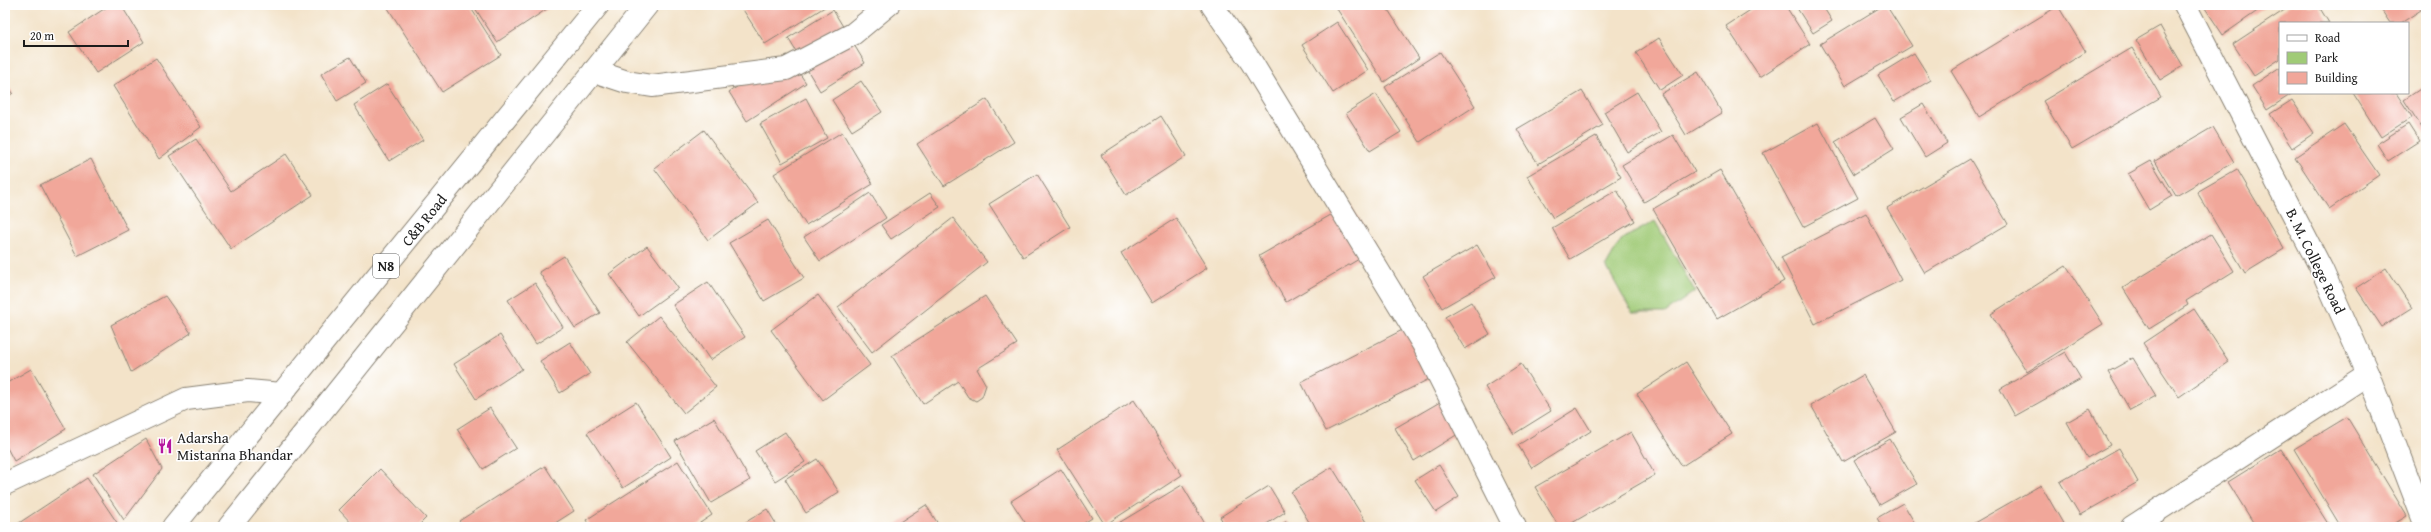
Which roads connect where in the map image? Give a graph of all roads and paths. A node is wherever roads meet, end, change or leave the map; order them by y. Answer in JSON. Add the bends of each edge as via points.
{"nodes":[{"id":1,"x":598,"y":5,"type":"edge"},
{"id":2,"x":647,"y":5,"type":"edge"},
{"id":3,"x":888,"y":5,"type":"edge"},
{"id":4,"x":1212,"y":5,"type":"edge"},
{"id":5,"x":2185,"y":5,"type":"edge"},
{"id":6,"x":594,"y":71,"type":"junction"},
{"id":7,"x":2368,"y":374,"type":"junction"},
{"id":8,"x":282,"y":394,"type":"junction"},
{"id":9,"x":5,"y":484,"type":"edge"},
{"id":10,"x":2426,"y":526,"type":"edge"},
{"id":11,"x":173,"y":527,"type":"edge"},
{"id":12,"x":229,"y":527,"type":"edge"},
{"id":13,"x":1515,"y":527,"type":"edge"},
{"id":14,"x":2132,"y":527,"type":"edge"}],
"edges":[{"from":1,"to":8,"type":"main road","name":"C&B Road","number":"N8"},
{"from":2,"to":6,"type":"main road"},
{"from":3,"to":6,"type":"main road","via":[[853,34],[786,69],[652,86],[627,82]]},
{"from":4,"to":13,"type":"main road","via":[[1252,63],[1423,344]]},
{"from":5,"to":7,"type":"main road","name":"B. M. College Road","via":[[2322,270]]},
{"from":6,"to":12,"type":"main road"},
{"from":7,"to":10,"type":"main road","name":"B. M. College Road"},
{"from":7,"to":14,"type":"main road"},
{"from":8,"to":9,"type":"main road","via":[[248,392],[186,400]]},
{"from":8,"to":11,"type":"main road","name":"C&B Road","number":"N8"}]}
